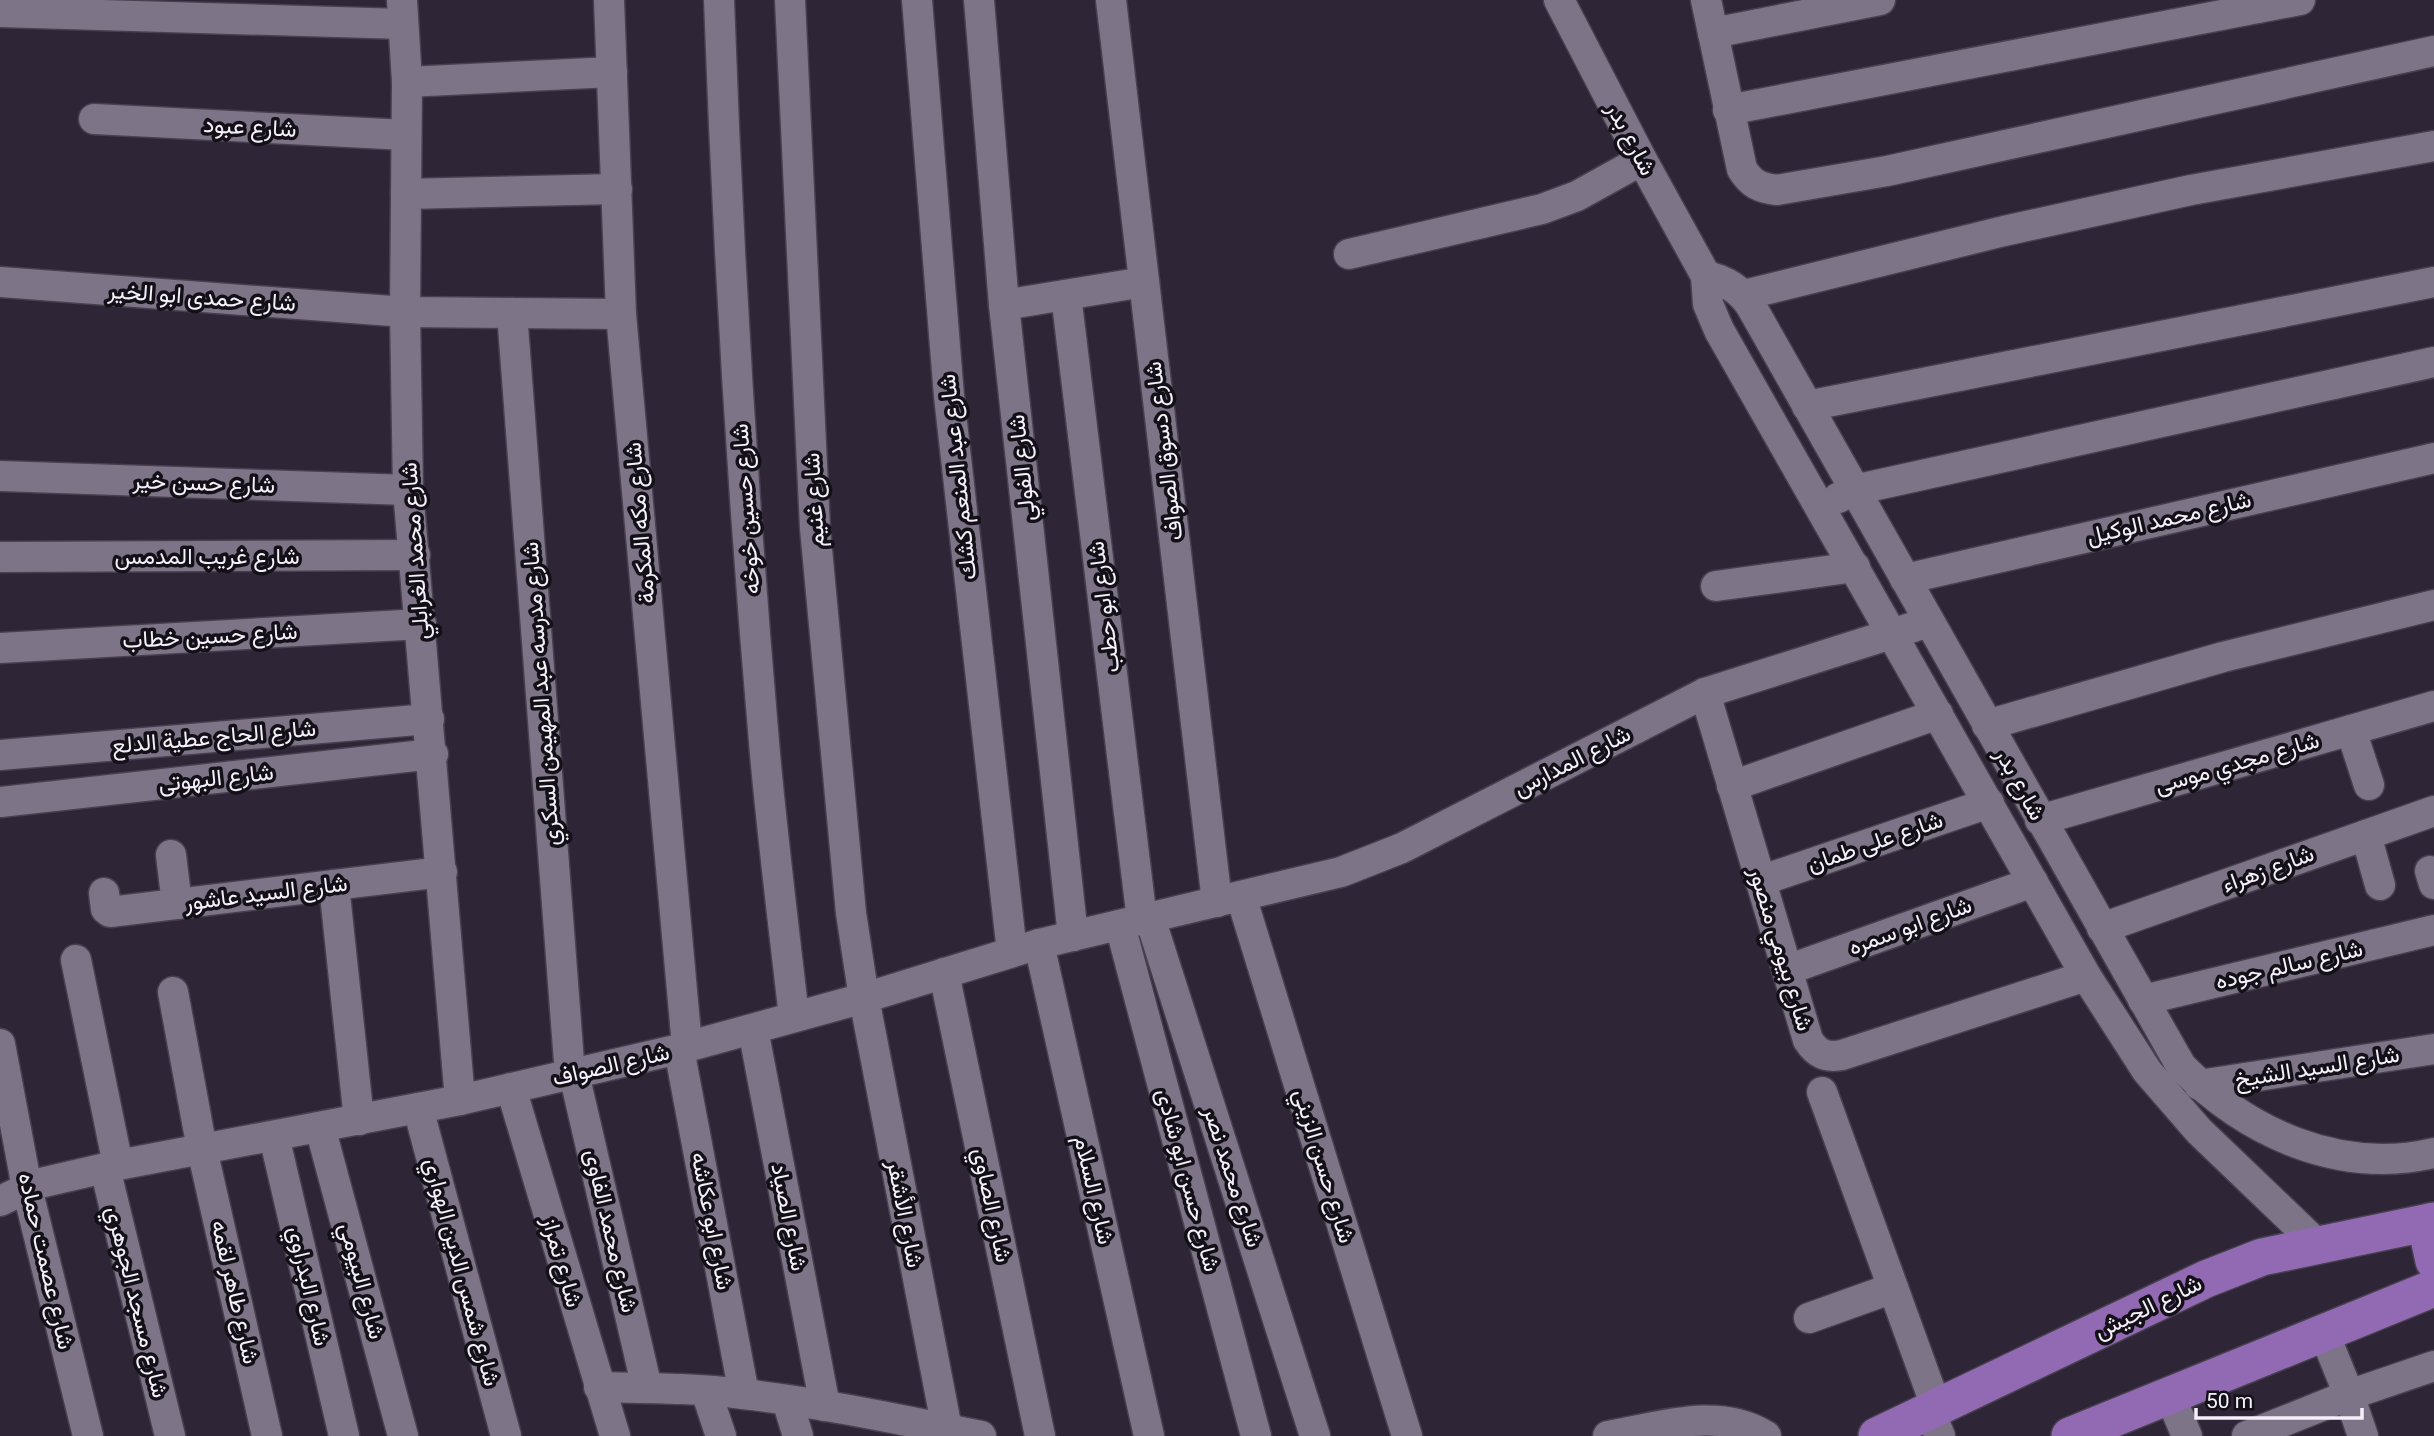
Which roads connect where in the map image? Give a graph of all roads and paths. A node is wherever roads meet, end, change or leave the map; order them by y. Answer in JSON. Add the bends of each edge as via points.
{"nodes":[{"id":1,"x":609,"y":0,"type":"edge"},
{"id":2,"x":719,"y":0,"type":"edge"},
{"id":3,"x":790,"y":0,"type":"edge"},
{"id":4,"x":917,"y":0,"type":"edge"},
{"id":5,"x":979,"y":0,"type":"edge"},
{"id":6,"x":1111,"y":0,"type":"edge"},
{"id":7,"x":1559,"y":0,"type":"edge"},
{"id":8,"x":1706,"y":0,"type":"edge"},
{"id":9,"x":1880,"y":0,"type":"edge"},
{"id":10,"x":2300,"y":0,"type":"edge"},
{"id":11,"x":0,"y":12,"type":"edge"},
{"id":12,"x":402,"y":12,"type":"edge"},
{"id":13,"x":1713,"y":33,"type":"junction"},
{"id":14,"x":2434,"y":51,"type":"edge"},
{"id":15,"x":612,"y":72,"type":"junction"},
{"id":16,"x":407,"y":82,"type":"junction"},
{"id":17,"x":1728,"y":110,"type":"junction"},
{"id":18,"x":94,"y":119,"type":"dead end"},
{"id":19,"x":406,"y":135,"type":"junction"},
{"id":20,"x":2434,"y":146,"type":"edge"},
{"id":21,"x":1642,"y":160,"type":"junction"},
{"id":22,"x":617,"y":189,"type":"junction"},
{"id":23,"x":406,"y":194,"type":"junction"},
{"id":24,"x":1349,"y":254,"type":"dead end"},
{"id":25,"x":1706,"y":275,"type":"junction"},
{"id":26,"x":0,"y":282,"type":"edge"},
{"id":27,"x":1144,"y":282,"type":"junction"},
{"id":28,"x":2434,"y":282,"type":"edge"},
{"id":29,"x":1066,"y":295,"type":"junction"},
{"id":30,"x":1744,"y":295,"type":"junction"},
{"id":31,"x":1004,"y":305,"type":"junction"},
{"id":32,"x":405,"y":312,"type":"junction"},
{"id":33,"x":512,"y":313,"type":"junction"},
{"id":34,"x":621,"y":314,"type":"junction"},
{"id":35,"x":2434,"y":362,"type":"edge"},
{"id":36,"x":1807,"y":406,"type":"junction"},
{"id":37,"x":2434,"y":458,"type":"edge"},
{"id":38,"x":0,"y":476,"type":"edge"},
{"id":39,"x":408,"y":490,"type":"junction"},
{"id":40,"x":1854,"y":490,"type":"junction"},
{"id":41,"x":1820,"y":507,"type":"junction"},
{"id":42,"x":415,"y":555,"type":"junction"},
{"id":43,"x":0,"y":557,"type":"edge"},
{"id":44,"x":1855,"y":567,"type":"junction"},
{"id":45,"x":1905,"y":579,"type":"junction"},
{"id":46,"x":1716,"y":586,"type":"dead end"},
{"id":47,"x":2434,"y":605,"type":"edge"},
{"id":48,"x":1929,"y":622,"type":"junction"},
{"id":49,"x":421,"y":624,"type":"junction"},
{"id":50,"x":1893,"y":635,"type":"junction"},
{"id":51,"x":0,"y":648,"type":"edge"},
{"id":52,"x":1706,"y":694,"type":"junction"},
{"id":53,"x":2434,"y":706,"type":"edge"},
{"id":54,"x":1938,"y":714,"type":"junction"},
{"id":55,"x":429,"y":719,"type":"junction"},
{"id":56,"x":1987,"y":725,"type":"junction"},
{"id":57,"x":2351,"y":730,"type":"junction"},
{"id":58,"x":433,"y":754,"type":"junction"},
{"id":59,"x":0,"y":755,"type":"edge"},
{"id":60,"x":2369,"y":785,"type":"dead end"},
{"id":61,"x":1732,"y":786,"type":"junction"},
{"id":62,"x":0,"y":802,"type":"edge"},
{"id":63,"x":1989,"y":803,"type":"junction"},
{"id":64,"x":2434,"y":811,"type":"edge"},
{"id":65,"x":2040,"y":820,"type":"junction"},
{"id":66,"x":2366,"y":835,"type":"junction"},
{"id":67,"x":171,"y":855,"type":"dead end"},
{"id":68,"x":442,"y":872,"type":"junction"},
{"id":69,"x":1760,"y":881,"type":"junction"},
{"id":70,"x":2033,"y":882,"type":"junction"},
{"id":71,"x":334,"y":885,"type":"junction"},
{"id":72,"x":2380,"y":885,"type":"dead end"},
{"id":73,"x":104,"y":893,"type":"dead end"},
{"id":74,"x":1229,"y":899,"type":"junction"},
{"id":75,"x":177,"y":904,"type":"junction"},
{"id":76,"x":1138,"y":921,"type":"junction"},
{"id":77,"x":2102,"y":928,"type":"junction"},
{"id":78,"x":2434,"y":930,"type":"edge"},
{"id":79,"x":1073,"y":936,"type":"junction"},
{"id":80,"x":1025,"y":948,"type":"junction"},
{"id":81,"x":76,"y":960,"type":"dead end"},
{"id":82,"x":1787,"y":970,"type":"junction"},
{"id":83,"x":944,"y":973,"type":"junction"},
{"id":84,"x":2086,"y":976,"type":"junction"},
{"id":85,"x":173,"y":992,"type":"dead end"},
{"id":86,"x":864,"y":998,"type":"junction"},
{"id":87,"x":2143,"y":999,"type":"junction"},
{"id":88,"x":794,"y":1017,"type":"junction"},
{"id":89,"x":753,"y":1029,"type":"junction"},
{"id":90,"x":0,"y":1044,"type":"edge"},
{"id":91,"x":683,"y":1047,"type":"junction"},
{"id":92,"x":2434,"y":1049,"type":"edge"},
{"id":93,"x":572,"y":1074,"type":"junction"},
{"id":94,"x":2199,"y":1085,"type":"junction"},
{"id":95,"x":511,"y":1088,"type":"junction"},
{"id":96,"x":1822,"y":1092,"type":"dead end"},
{"id":97,"x":460,"y":1100,"type":"junction"},
{"id":98,"x":418,"y":1108,"type":"junction"},
{"id":99,"x":359,"y":1120,"type":"junction"},
{"id":100,"x":320,"y":1127,"type":"junction"},
{"id":101,"x":274,"y":1136,"type":"junction"},
{"id":102,"x":202,"y":1149,"type":"junction"},
{"id":103,"x":2434,"y":1153,"type":"edge"},
{"id":104,"x":111,"y":1167,"type":"junction"},
{"id":105,"x":27,"y":1188,"type":"junction"},
{"id":106,"x":0,"y":1201,"type":"edge"},
{"id":107,"x":2432,"y":1221,"type":"edge"},
{"id":108,"x":2317,"y":1244,"type":"junction"},
{"id":109,"x":2434,"y":1261,"type":"edge"},
{"id":110,"x":1893,"y":1288,"type":"junction"},
{"id":111,"x":2434,"y":1288,"type":"edge"},
{"id":112,"x":1809,"y":1318,"type":"dead end"},
{"id":113,"x":2324,"y":1333,"type":"junction"},
{"id":114,"x":2434,"y":1366,"type":"edge"},
{"id":115,"x":598,"y":1387,"type":"junction"},
{"id":116,"x":647,"y":1388,"type":"junction"},
{"id":117,"x":706,"y":1391,"type":"junction"},
{"id":118,"x":744,"y":1394,"type":"junction"},
{"id":119,"x":2350,"y":1395,"type":"junction"},
{"id":120,"x":2170,"y":1396,"type":"junction"},
{"id":121,"x":787,"y":1400,"type":"junction"},
{"id":122,"x":825,"y":1406,"type":"junction"},
{"id":123,"x":1936,"y":1419,"type":"edge"},
{"id":124,"x":947,"y":1429,"type":"junction"},
{"id":125,"x":2082,"y":1434,"type":"edge"},
{"id":126,"x":88,"y":1436,"type":"edge"},
{"id":127,"x":170,"y":1436,"type":"edge"},
{"id":128,"x":267,"y":1436,"type":"edge"},
{"id":129,"x":344,"y":1436,"type":"edge"},
{"id":130,"x":403,"y":1436,"type":"edge"},
{"id":131,"x":506,"y":1436,"type":"edge"},
{"id":132,"x":615,"y":1436,"type":"edge"},
{"id":133,"x":721,"y":1436,"type":"edge"},
{"id":134,"x":797,"y":1436,"type":"edge"},
{"id":135,"x":981,"y":1436,"type":"edge"},
{"id":136,"x":1040,"y":1436,"type":"edge"},
{"id":137,"x":1149,"y":1436,"type":"edge"},
{"id":138,"x":1256,"y":1436,"type":"edge"},
{"id":139,"x":1315,"y":1436,"type":"edge"},
{"id":140,"x":1407,"y":1436,"type":"edge"},
{"id":141,"x":1608,"y":1436,"type":"edge"},
{"id":142,"x":1766,"y":1436,"type":"edge"},
{"id":143,"x":1877,"y":1436,"type":"edge"},
{"id":144,"x":2187,"y":1436,"type":"edge"},
{"id":145,"x":2247,"y":1436,"type":"edge"},
{"id":146,"x":2363,"y":1436,"type":"edge"}],
"edges":[{"from":1,"to":15,"type":"street","name":"شارع مكه المكرمة"},
{"from":2,"to":88,"type":"street","name":"شارع حسين خوخه","via":[[726,214],[744,487],[765,756]]},
{"from":3,"to":86,"type":"street","name":"شارع غنيم","via":[[815,528],[851,913]]},
{"from":4,"to":80,"type":"street","name":"شارع عبد المنعم كشك","via":[[948,396]]},
{"from":5,"to":31,"type":"street","name":"شارع الفولي"},
{"from":6,"to":27,"type":"street","name":"شارع دسوق الصواف"},
{"from":7,"to":21,"type":"street","name":"شارع بدر"},
{"from":8,"to":13,"type":"street"},
{"from":9,"to":13,"type":"street"},
{"from":10,"to":17,"type":"street"},
{"from":11,"to":12,"type":"street"},
{"from":12,"to":16,"type":"street","name":"شارع محمد الغرابلي"},
{"from":13,"to":17,"type":"street"},
{"from":14,"to":17,"type":"street","via":[[1887,171],[1777,190],[1759,187],[1748,179]]},
{"from":15,"to":16,"type":"street"},
{"from":15,"to":22,"type":"street","name":"شارع مكه المكرمة"},
{"from":16,"to":19,"type":"street","name":"شارع محمد الغرابلي"},
{"from":18,"to":19,"type":"street","name":"شارع عبود"},
{"from":19,"to":23,"type":"street","name":"شارع محمد الغرابلي"},
{"from":20,"to":30,"type":"street","via":[[2191,190]]},
{"from":21,"to":24,"type":"street","via":[[1577,196],[1542,209]]},
{"from":21,"to":25,"type":"street","name":"شارع بدر"},
{"from":22,"to":23,"type":"street"},
{"from":22,"to":34,"type":"street","name":"شارع مكه المكرمة"},
{"from":23,"to":32,"type":"street","name":"شارع محمد الغرابلي"},
{"from":25,"to":30,"type":"street"},
{"from":25,"to":41,"type":"street","name":"شارع بدر","via":[[1712,317]]},
{"from":26,"to":32,"type":"street","name":"شارع حمدى ابو الخير"},
{"from":27,"to":29,"type":"street"},
{"from":27,"to":74,"type":"street","name":"شارع دسوق الصواف"},
{"from":28,"to":36,"type":"street"},
{"from":29,"to":31,"type":"street"},
{"from":29,"to":76,"type":"street","name":"شارع ابو حطب"},
{"from":30,"to":36,"type":"street","name":"شارع بدر"},
{"from":31,"to":79,"type":"street","name":"شارع الفولي"},
{"from":32,"to":33,"type":"street","name":"شارع حمدى ابو الخير"},
{"from":32,"to":39,"type":"street","name":"شارع محمد الغرابلي"},
{"from":33,"to":34,"type":"street","name":"شارع حمدى ابو الخير"},
{"from":33,"to":93,"type":"street","name":"شارع مدرسه عبد المهيمن السكري"},
{"from":34,"to":91,"type":"street","name":"شارع مكه المكرمة"},
{"from":35,"to":40,"type":"street"},
{"from":36,"to":40,"type":"street","name":"شارع بدر"},
{"from":37,"to":45,"type":"street","name":"شارع محمد الوكيل"},
{"from":38,"to":39,"type":"street","name":"شارع حسن خير"},
{"from":39,"to":42,"type":"street","name":"شارع محمد الغرابلي"},
{"from":40,"to":41,"type":"street"},
{"from":40,"to":45,"type":"street","name":"شارع بدر"},
{"from":41,"to":44,"type":"street","name":"شارع بدر"},
{"from":42,"to":43,"type":"street","name":"شارع غريب المدمس"},
{"from":42,"to":49,"type":"street","name":"شارع محمد الغرابلي"},
{"from":44,"to":46,"type":"street"},
{"from":44,"to":50,"type":"street","name":"شارع بدر"},
{"from":45,"to":48,"type":"street","name":"شارع بدر"},
{"from":47,"to":56,"type":"street","via":[[2223,657]]},
{"from":48,"to":50,"type":"street","name":"شارع المدارس"},
{"from":48,"to":56,"type":"street","name":"شارع بدر"},
{"from":49,"to":51,"type":"street","name":"شارع حسين خطاب"},
{"from":49,"to":55,"type":"street","name":"شارع محمد الغرابلي"},
{"from":50,"to":52,"type":"street","name":"شارع المدارس"},
{"from":50,"to":54,"type":"street","name":"شارع بدر"},
{"from":52,"to":61,"type":"street","name":"شارع بيومي منصور"},
{"from":52,"to":74,"type":"street","name":"شارع المدارس","via":[[1372,861]]},
{"from":53,"to":57,"type":"street","name":"شارع مجدي موسى"},
{"from":54,"to":61,"type":"street"},
{"from":54,"to":63,"type":"street","name":"شارع بدر"},
{"from":55,"to":58,"type":"street","name":"شارع محمد الغرابلي"},
{"from":55,"to":59,"type":"street","name":"شارع الحاج عطية الدلع"},
{"from":56,"to":65,"type":"street","name":"شارع بدر"},
{"from":57,"to":60,"type":"street"},
{"from":57,"to":65,"type":"street","name":"شارع مجدي موسى"},
{"from":58,"to":62,"type":"street","name":"شارع البهوتى"},
{"from":58,"to":68,"type":"street","name":"شارع محمد الغرابلي"},
{"from":61,"to":69,"type":"street","name":"شارع بيومي منصور"},
{"from":63,"to":69,"type":"street","name":"شارع على طمان"},
{"from":63,"to":70,"type":"street","name":"شارع بدر"},
{"from":64,"to":66,"type":"street","name":"شارع زهراء"},
{"from":65,"to":77,"type":"street","name":"شارع بدر"},
{"from":66,"to":72,"type":"street"},
{"from":66,"to":77,"type":"street","name":"شارع زهراء"},
{"from":67,"to":75,"type":"street"},
{"from":68,"to":71,"type":"street","name":"شارع السيد عاشور"},
{"from":68,"to":97,"type":"street","name":"شارع محمد الغرابلي"},
{"from":69,"to":82,"type":"street","name":"شارع بيومي منصور"},
{"from":70,"to":82,"type":"street","name":"شارع ابو سمره"},
{"from":70,"to":84,"type":"street","name":"شارع بدر"},
{"from":71,"to":75,"type":"street","name":"شارع السيد عاشور"},
{"from":71,"to":99,"type":"street"},
{"from":73,"to":75,"type":"street","name":"شارع السيد عاشور","via":[[108,912]]},
{"from":74,"to":76,"type":"street","name":"شارع الصواف"},
{"from":74,"to":140,"type":"street","name":"شارع حسن الزيني"},
{"from":76,"to":79,"type":"street","name":"شارع الصواف"},
{"from":76,"to":138,"type":"street","name":"شارع حسن ابو شادى"},
{"from":76,"to":139,"type":"street","name":"شارع محمد نصر"},
{"from":77,"to":87,"type":"street","name":"شارع بدر"},
{"from":78,"to":87,"type":"street","name":"شارع سالم جوده"},
{"from":79,"to":80,"type":"street","name":"شارع الصواف"},
{"from":80,"to":83,"type":"street","name":"شارع الصواف"},
{"from":80,"to":137,"type":"street","name":"شارع السلام"},
{"from":81,"to":104,"type":"street","name":"شارع مسجد الجوهري"},
{"from":82,"to":84,"type":"street","name":"شارع بيومي منصور","via":[[1808,1041],[1822,1055],[1832,1057]]},
{"from":83,"to":86,"type":"street","name":"شارع الصواف"},
{"from":83,"to":136,"type":"street","name":"شارع الصاوي"},
{"from":84,"to":108,"type":"street","name":"شارع بدر","via":[[2147,1071],[2208,1140]]},
{"from":85,"to":102,"type":"street","name":"شارع طاهر لقمه"},
{"from":86,"to":88,"type":"street","name":"شارع الصواف"},
{"from":86,"to":124,"type":"street","name":"شارع الأشقر"},
{"from":87,"to":94,"type":"street","name":"شارع بدر","via":[[2181,1066]]},
{"from":88,"to":89,"type":"street","name":"شارع الصواف"},
{"from":89,"to":91,"type":"street","name":"شارع الصواف"},
{"from":89,"to":122,"type":"street","name":"شارع الصياد"},
{"from":90,"to":105,"type":"street","name":"شارع عصمت حماده"},
{"from":91,"to":93,"type":"street","name":"شارع الصواف"},
{"from":91,"to":118,"type":"street","name":"شارع ابو عكاشه"},
{"from":92,"to":94,"type":"street","name":"شارع السيد الشيخ"},
{"from":93,"to":95,"type":"street","name":"شارع الصواف"},
{"from":93,"to":116,"type":"street","name":"شارع محمد الفاوى"},
{"from":94,"to":103,"type":"street","name":"شارع بدر","via":[[2237,1115],[2280,1137],[2325,1152],[2373,1158]]},
{"from":95,"to":97,"type":"street","name":"شارع الصواف"},
{"from":95,"to":115,"type":"street","name":"شارع تمراز"},
{"from":96,"to":110,"type":"street"},
{"from":97,"to":98,"type":"street","name":"شارع الصواف"},
{"from":98,"to":99,"type":"street","name":"شارع الصواف"},
{"from":98,"to":131,"type":"street","name":"شارع شمس الدين الهواري"},
{"from":99,"to":100,"type":"street","name":"شارع الصواف"},
{"from":100,"to":101,"type":"street","name":"شارع الصواف"},
{"from":100,"to":130,"type":"street","name":"شارع البيومي"},
{"from":101,"to":102,"type":"street","name":"شارع الصواف"},
{"from":101,"to":129,"type":"street","name":"شارع البدراوي"},
{"from":102,"to":104,"type":"street","name":"شارع الصواف"},
{"from":102,"to":128,"type":"street","name":"شارع طاهر لقمه"},
{"from":104,"to":105,"type":"street","name":"شارع الصواف"},
{"from":104,"to":127,"type":"street","name":"شارع مسجد الجوهري"},
{"from":105,"to":106,"type":"street","name":"شارع الصواف"},
{"from":105,"to":126,"type":"street","name":"شارع عصمت حماده"},
{"from":107,"to":108,"type":"main road","name":"شارع الجيش"},
{"from":107,"to":109,"type":"main road","via":[[2429,1238]]},
{"from":108,"to":123,"type":"main road","name":"شارع الجيش","via":[[2262,1257],[2206,1279]]},
{"from":110,"to":112,"type":"street"},
{"from":110,"to":123,"type":"street"},
{"from":111,"to":113,"type":"main road"},
{"from":113,"to":119,"type":"street"},
{"from":113,"to":120,"type":"main road"},
{"from":114,"to":119,"type":"street"},
{"from":115,"to":116,"type":"street"},
{"from":115,"to":132,"type":"street","name":"شارع تمراز"},
{"from":116,"to":117,"type":"street"},
{"from":117,"to":118,"type":"street"},
{"from":117,"to":133,"type":"street"},
{"from":118,"to":121,"type":"street"},
{"from":119,"to":145,"type":"street"},
{"from":119,"to":146,"type":"street"},
{"from":120,"to":125,"type":"main road"},
{"from":120,"to":144,"type":"street"},
{"from":121,"to":122,"type":"street"},
{"from":121,"to":134,"type":"street"},
{"from":122,"to":124,"type":"street"},
{"from":123,"to":143,"type":"main road","name":"شارع الجيش"},
{"from":124,"to":135,"type":"street"},
{"from":141,"to":142,"type":"street","via":[[1715,1419],[1751,1426]]}]}
